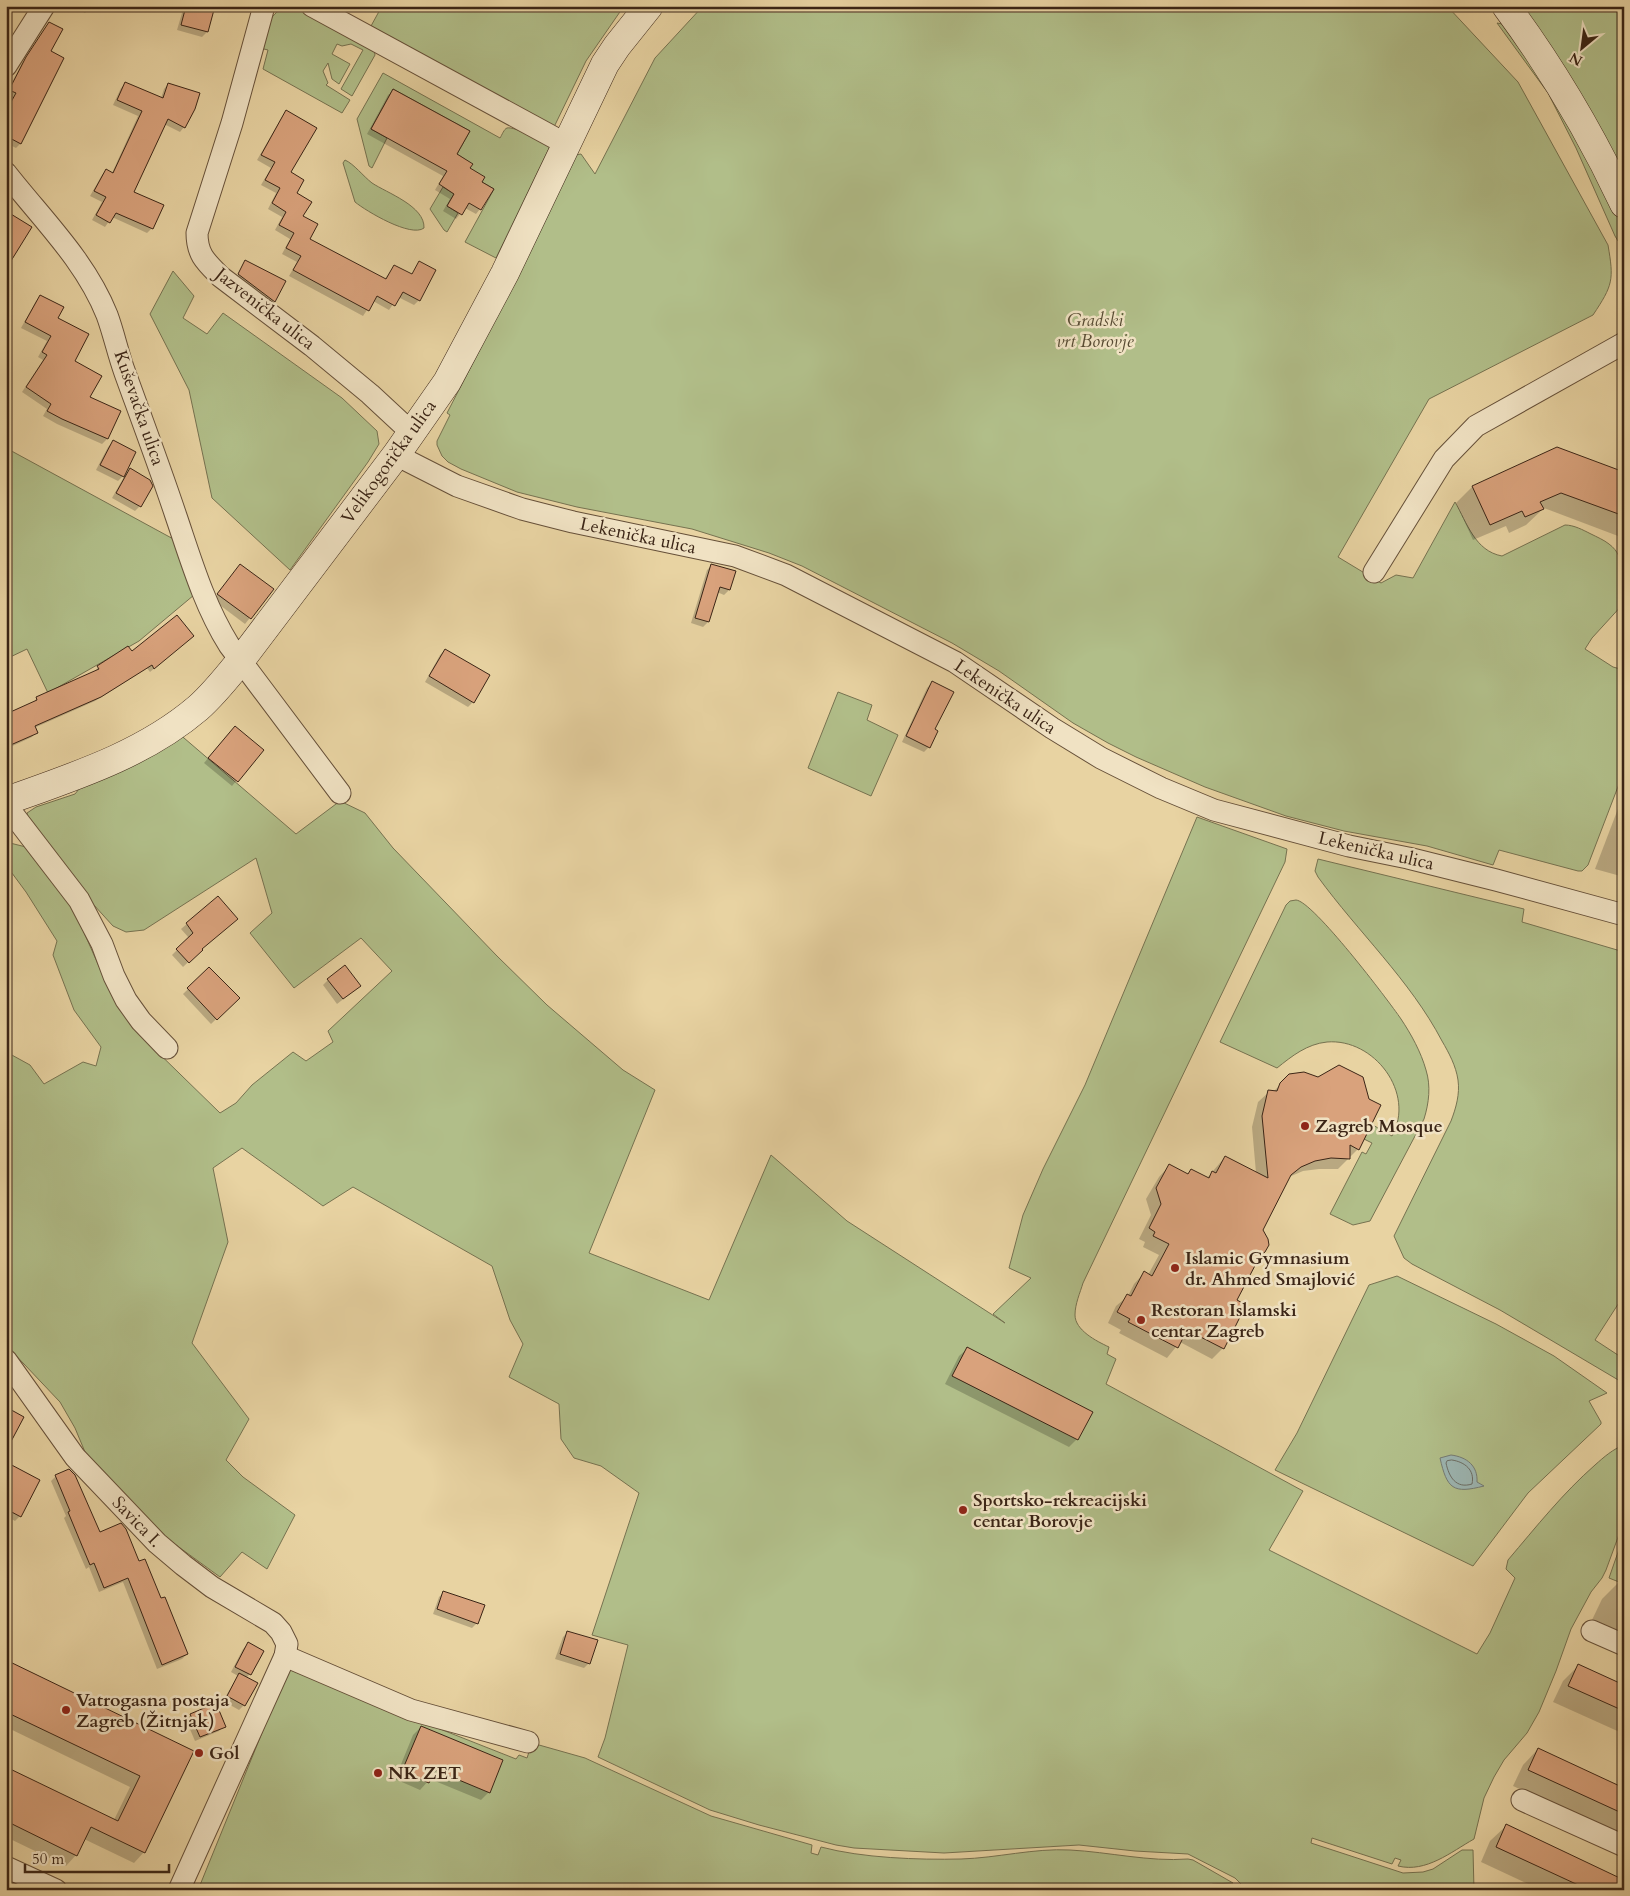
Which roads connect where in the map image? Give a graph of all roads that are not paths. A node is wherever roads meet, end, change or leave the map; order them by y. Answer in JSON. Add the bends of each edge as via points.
{"nodes":[{"id":1,"x":44,"y":6,"type":"edge"},
{"id":2,"x":264,"y":6,"type":"edge"},
{"id":3,"x":312,"y":6,"type":"edge"},
{"id":4,"x":649,"y":6,"type":"edge"},
{"id":5,"x":1506,"y":6,"type":"edge"},
{"id":6,"x":6,"y":66,"type":"edge"},
{"id":7,"x":566,"y":144,"type":"junction"},
{"id":8,"x":7,"y":178,"type":"edge"},
{"id":9,"x":1624,"y":204,"type":"edge"},
{"id":10,"x":1624,"y":343,"type":"edge"},
{"id":11,"x":412,"y":433,"type":"junction"},
{"id":12,"x":396,"y":455,"type":"junction"},
{"id":13,"x":1374,"y":572,"type":"dead end"},
{"id":14,"x":242,"y":660,"type":"junction"},
{"id":15,"x":340,"y":793,"type":"dead end"},
{"id":16,"x":6,"y":803,"type":"edge"},
{"id":17,"x":1624,"y":915,"type":"edge"},
{"id":18,"x":167,"y":1048,"type":"dead end"},
{"id":19,"x":6,"y":1360,"type":"edge"},
{"id":20,"x":1592,"y":1630,"type":"dead end"},
{"id":21,"x":1624,"y":1645,"type":"edge"},
{"id":22,"x":285,"y":1656,"type":"junction"},
{"id":23,"x":528,"y":1742,"type":"dead end"},
{"id":24,"x":1522,"y":1800,"type":"dead end"},
{"id":25,"x":1624,"y":1846,"type":"edge"},
{"id":26,"x":6,"y":1867,"type":"edge"},
{"id":27,"x":56,"y":1890,"type":"edge"},
{"id":28,"x":179,"y":1890,"type":"edge"}],
"edges":[{"from":1,"to":6,"type":"street"},
{"from":2,"to":11,"type":"street","name":"Jazvenička ulica","via":[[197,233],[197,247],[221,277],[312,346]]},
{"from":3,"to":7,"type":"street"},
{"from":4,"to":7,"type":"street","name":"Velikogorička ulica","via":[[605,64]]},
{"from":5,"to":9,"type":"street","via":[[1580,118]]},
{"from":7,"to":11,"type":"street","name":"Velikogorička ulica","via":[[466,347],[447,382]]},
{"from":8,"to":14,"type":"street","name":"Kuševačka ulica","via":[[68,247],[96,292],[107,315],[204,595],[218,627]]},
{"from":10,"to":13,"type":"street","via":[[1470,431],[1444,459]]},
{"from":11,"to":12,"type":"street","name":"Velikogorička ulica"},
{"from":12,"to":14,"type":"street","name":"Velikogorička ulica"},
{"from":12,"to":17,"type":"street","name":"Lekenička ulica","via":[[456,486],[522,509],[735,556],[786,575],[955,662],[1101,758],[1214,810]]},
{"from":14,"to":15,"type":"street","name":"Kuševačka ulica"},
{"from":14,"to":16,"type":"street","name":"Velikogorička ulica","via":[[198,708],[139,748]]},
{"from":16,"to":18,"type":"street","name":"Velikogorička ulica","via":[[79,900],[126,1000]]},
{"from":19,"to":22,"type":"street","name":"Savica I.","via":[[75,1457],[183,1566],[273,1623],[287,1644]]},
{"from":20,"to":21,"type":"street"},
{"from":22,"to":23,"type":"street","via":[[411,1710]]},
{"from":22,"to":28,"type":"street"},
{"from":24,"to":25,"type":"street"},
{"from":26,"to":27,"type":"street"}]}
